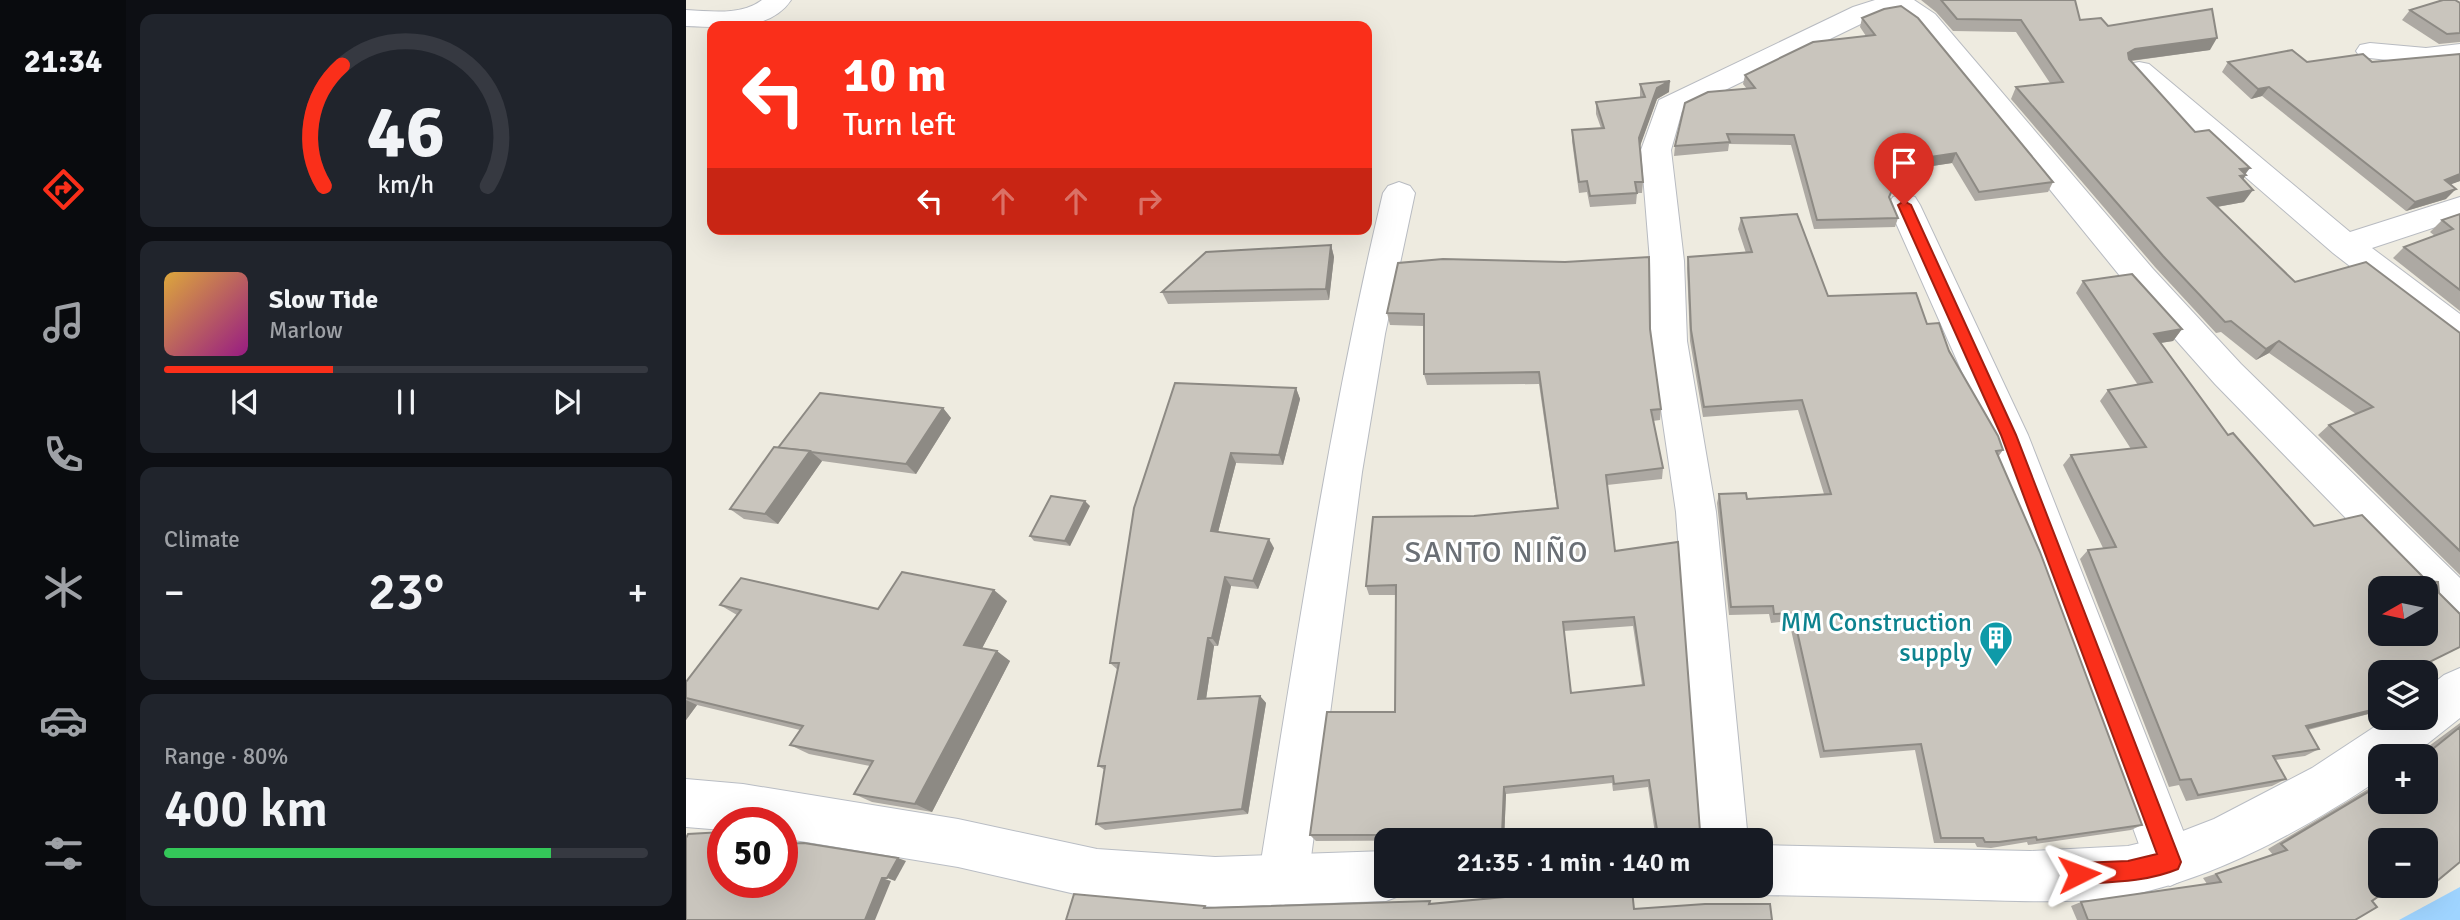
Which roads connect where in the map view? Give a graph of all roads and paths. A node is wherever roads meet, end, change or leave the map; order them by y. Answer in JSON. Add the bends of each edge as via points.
{"nodes":[{"id":1,"x":778,"y":0,"type":"edge"},
{"id":2,"x":1898,"y":1,"type":"edge"},
{"id":3,"x":686,"y":18,"type":"edge"},
{"id":4,"x":2370,"y":51,"type":"dead end"},
{"id":5,"x":2460,"y":52,"type":"edge"},
{"id":6,"x":2139,"y":70,"type":"edge"},
{"id":7,"x":1399,"y":193,"type":"dead end"},
{"id":8,"x":1904,"y":205,"type":"dead end"},
{"id":9,"x":2460,"y":208,"type":"edge"},
{"id":10,"x":2345,"y":245,"type":"junction"},
{"id":11,"x":2460,"y":333,"type":"edge"},
{"id":12,"x":2460,"y":606,"type":"edge"},
{"id":13,"x":2460,"y":690,"type":"edge"},
{"id":14,"x":686,"y":803,"type":"edge"},
{"id":15,"x":1723,"y":828,"type":"edge"},
{"id":16,"x":2170,"y":862,"type":"junction"},
{"id":17,"x":1773,"y":870,"type":"edge"},
{"id":18,"x":1374,"y":876,"type":"edge"},
{"id":19,"x":1283,"y":880,"type":"junction"}],
"edges":[{"from":1,"to":3,"type":"street","via":[[759,14],[741,18]]},
{"from":2,"to":12,"type":"street","via":[[1926,20],[2141,278],[2228,374]]},
{"from":2,"to":15,"type":"street","via":[[1862,13],[1669,106],[1656,150],[1669,341],[1696,512]]},
{"from":4,"to":5,"type":"street","via":[[2426,56]]},
{"from":6,"to":10,"type":"street"},
{"from":7,"to":19,"type":"street","via":[[1345,460]]},
{"from":8,"to":16,"type":"street","via":[[2009,435]]},
{"from":9,"to":10,"type":"street"},
{"from":10,"to":11,"type":"street"},
{"from":13,"to":16,"type":"street","via":[[2329,785]]},
{"from":14,"to":19,"type":"street","via":[[958,843],[1097,874],[1215,882]]},
{"from":16,"to":17,"type":"street","via":[[2128,871],[2030,876]]},
{"from":18,"to":19,"type":"street"}]}
